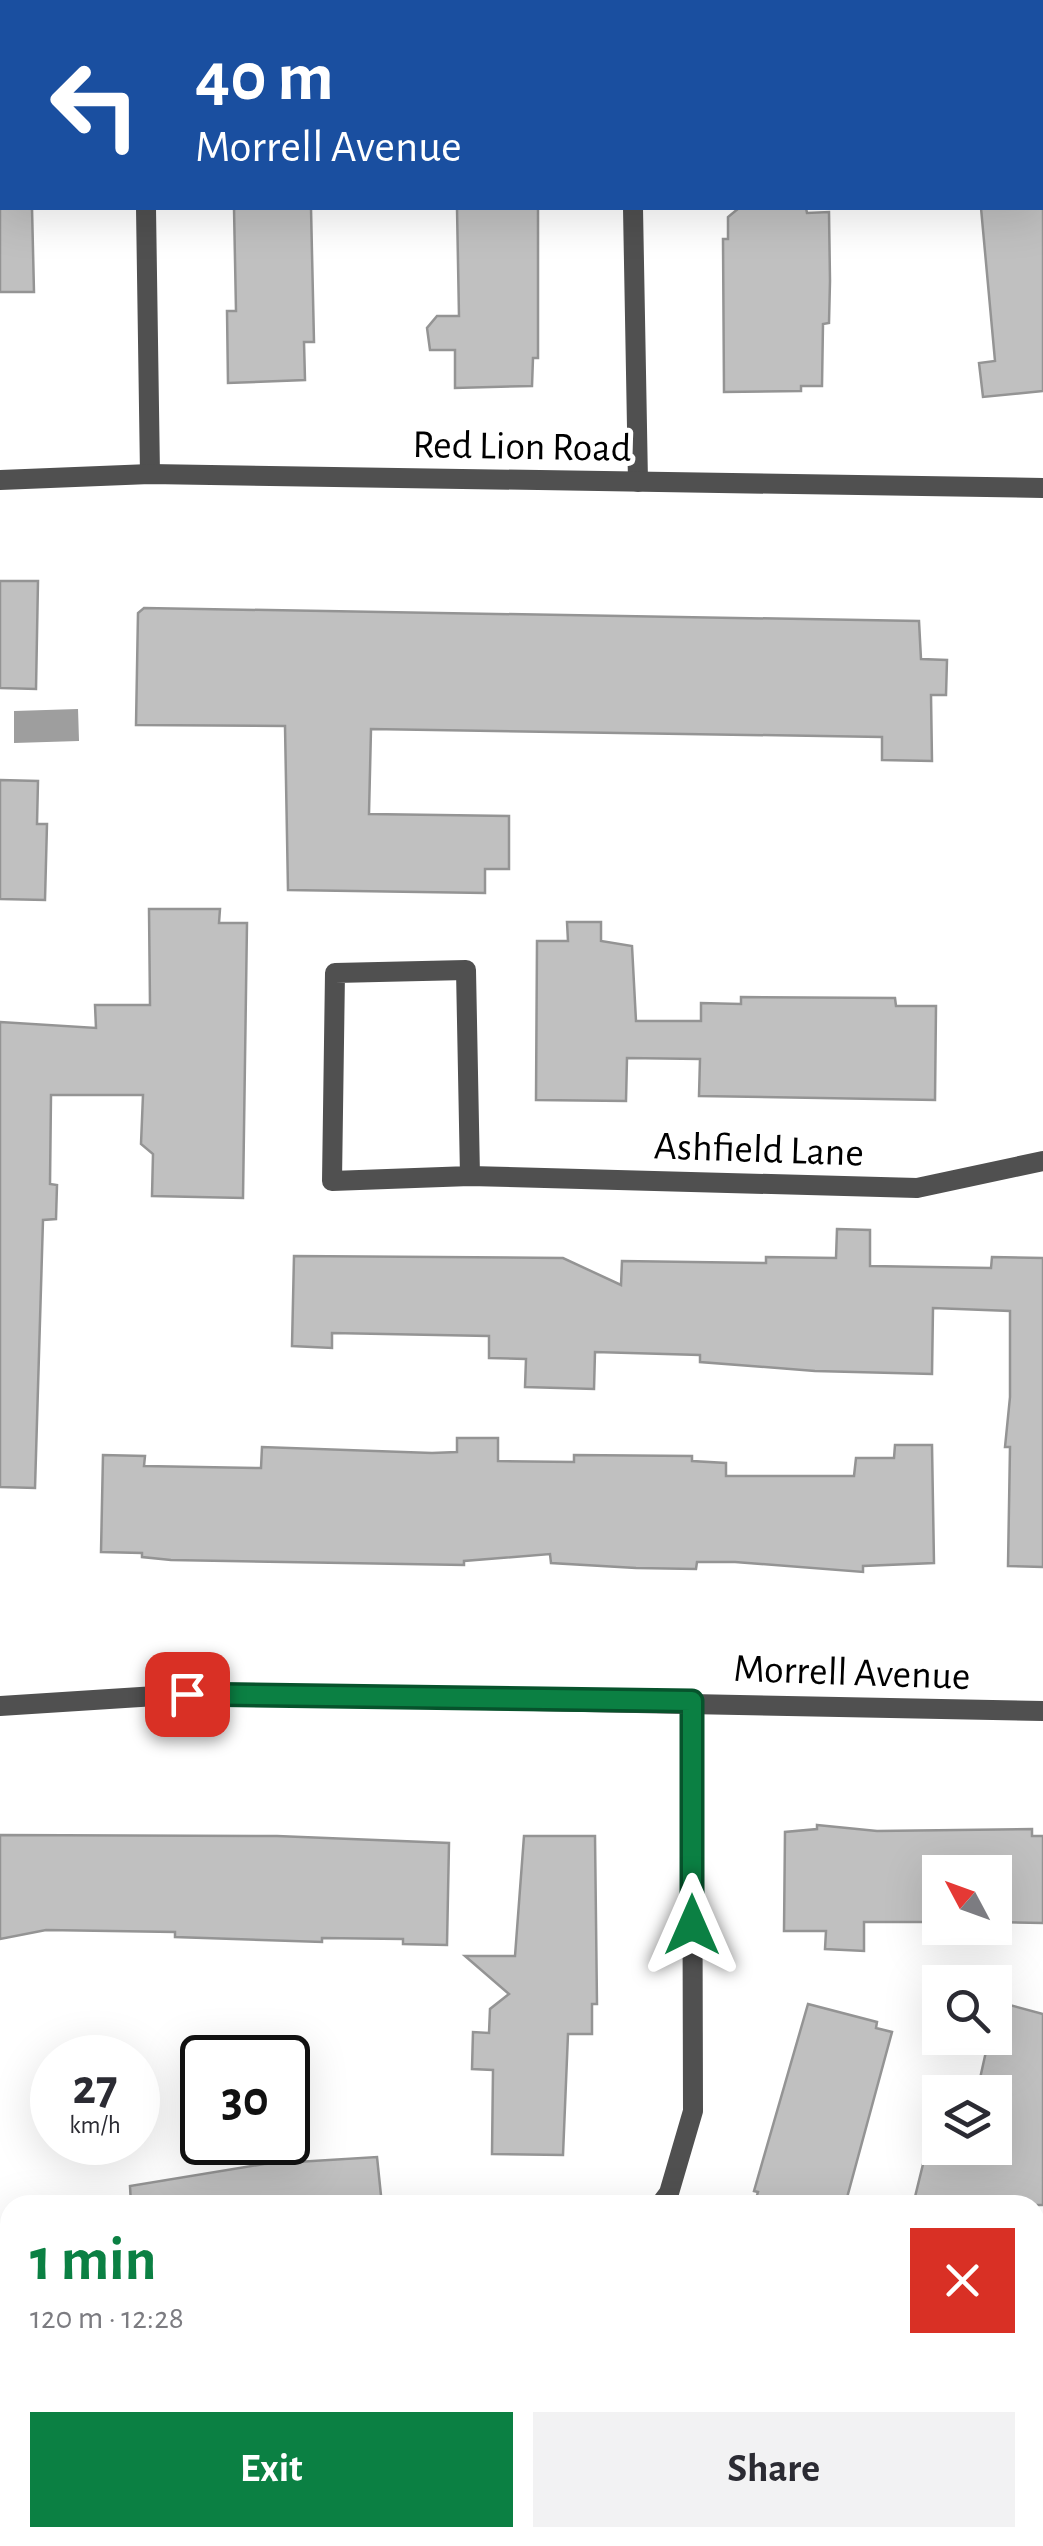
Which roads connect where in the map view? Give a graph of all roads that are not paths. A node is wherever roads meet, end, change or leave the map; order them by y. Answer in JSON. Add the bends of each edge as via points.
{"nodes":[{"id":1,"x":146,"y":210,"type":"edge"},
{"id":2,"x":633,"y":210,"type":"edge"},
{"id":3,"x":150,"y":474,"type":"junction"},
{"id":4,"x":0,"y":480,"type":"edge"},
{"id":5,"x":638,"y":482,"type":"junction"},
{"id":6,"x":1043,"y":488,"type":"edge"},
{"id":7,"x":1043,"y":1161,"type":"edge"},
{"id":8,"x":470,"y":1176,"type":"junction"},
{"id":9,"x":692,"y":1701,"type":"junction"},
{"id":10,"x":0,"y":1706,"type":"edge"},
{"id":11,"x":1043,"y":1711,"type":"edge"},
{"id":12,"x":668,"y":2195,"type":"edge"}],
"edges":[{"from":1,"to":3,"type":"street"},
{"from":2,"to":5,"type":"street"},
{"from":3,"to":4,"type":"street","name":"Red Lion Road"},
{"from":3,"to":5,"type":"street","name":"Red Lion Road"},
{"from":5,"to":6,"type":"street","name":"Red Lion Road"},
{"from":7,"to":8,"type":"street","name":"Ashfield Lane","via":[[918,1188]]},
{"from":8,"to":8,"type":"street","name":"Ashfield Lane","via":[[332,1182],[335,972],[466,970]]},
{"from":9,"to":10,"type":"street","name":"Morrell Avenue","via":[[187,1694]]},
{"from":9,"to":11,"type":"street","name":"Morrell Avenue"},
{"from":9,"to":12,"type":"street","via":[[693,2111]]}]}
